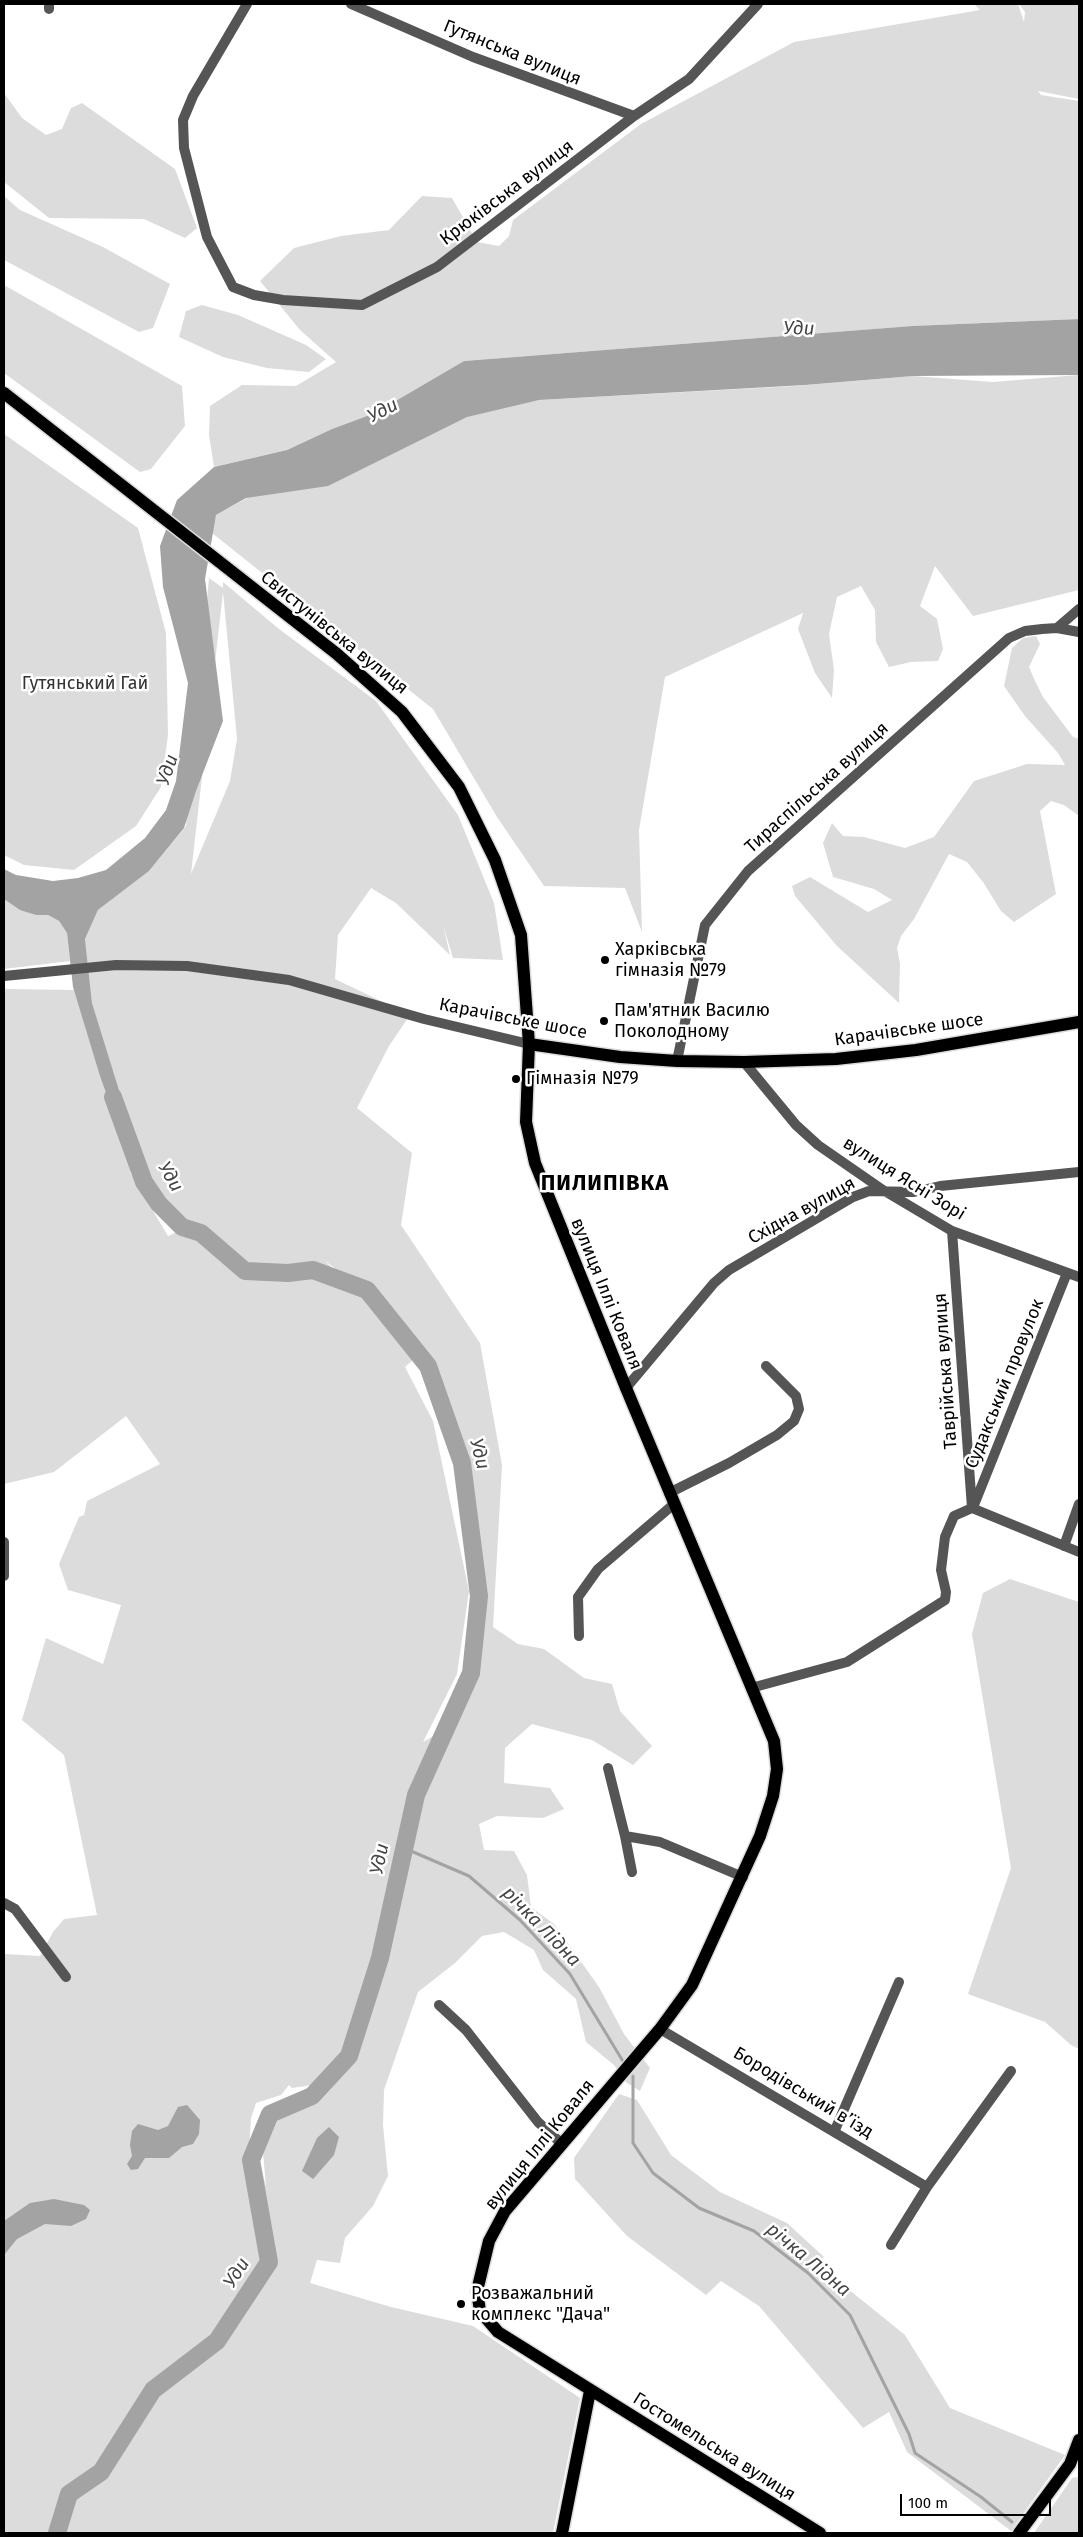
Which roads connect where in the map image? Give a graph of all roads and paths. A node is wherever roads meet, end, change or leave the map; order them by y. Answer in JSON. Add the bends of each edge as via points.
{"nodes":[{"id":1,"x":247,"y":4,"type":"edge"},
{"id":2,"x":351,"y":4,"type":"edge"},
{"id":3,"x":758,"y":4,"type":"edge"},
{"id":4,"x":634,"y":116,"type":"junction"},
{"id":5,"x":4,"y":393,"type":"edge"},
{"id":6,"x":1079,"y":609,"type":"edge"},
{"id":7,"x":1057,"y":628,"type":"junction"},
{"id":8,"x":1079,"y":632,"type":"edge"},
{"id":9,"x":4,"y":976,"type":"edge"},
{"id":10,"x":1079,"y":1022,"type":"edge"},
{"id":11,"x":529,"y":1044,"type":"junction"},
{"id":12,"x":677,"y":1060,"type":"junction"},
{"id":13,"x":744,"y":1062,"type":"junction"},
{"id":14,"x":1079,"y":1172,"type":"edge"},
{"id":15,"x":883,"y":1190,"type":"junction"},
{"id":16,"x":952,"y":1231,"type":"junction"},
{"id":17,"x":1067,"y":1273,"type":"junction"},
{"id":18,"x":1079,"y":1277,"type":"edge"},
{"id":19,"x":766,"y":1366,"type":"dead end"},
{"id":20,"x":626,"y":1388,"type":"junction"},
{"id":21,"x":671,"y":1498,"type":"junction"},
{"id":22,"x":1079,"y":1504,"type":"edge"},
{"id":23,"x":972,"y":1508,"type":"junction"},
{"id":24,"x":4,"y":1542,"type":"edge"},
{"id":25,"x":1064,"y":1546,"type":"junction"},
{"id":26,"x":1079,"y":1552,"type":"edge"},
{"id":27,"x":4,"y":1576,"type":"edge"},
{"id":28,"x":580,"y":1636,"type":"dead end"},
{"id":29,"x":751,"y":1688,"type":"junction"},
{"id":30,"x":608,"y":1768,"type":"dead end"},
{"id":31,"x":625,"y":1836,"type":"junction"},
{"id":32,"x":632,"y":1872,"type":"dead end"},
{"id":33,"x":743,"y":1877,"type":"junction"},
{"id":34,"x":4,"y":1903,"type":"edge"},
{"id":35,"x":66,"y":1977,"type":"dead end"},
{"id":36,"x":899,"y":1982,"type":"dead end"},
{"id":37,"x":438,"y":2005,"type":"dead end"},
{"id":38,"x":660,"y":2029,"type":"junction"},
{"id":39,"x":1011,"y":2071,"type":"dead end"},
{"id":40,"x":835,"y":2130,"type":"junction"},
{"id":41,"x":562,"y":2144,"type":"junction"},
{"id":42,"x":927,"y":2187,"type":"junction"},
{"id":43,"x":891,"y":2245,"type":"dead end"},
{"id":44,"x":590,"y":2391,"type":"junction"},
{"id":45,"x":1079,"y":2440,"type":"edge"},
{"id":46,"x":1074,"y":2466,"type":"edge"},
{"id":47,"x":562,"y":2533,"type":"edge"},
{"id":48,"x":820,"y":2533,"type":"edge"},
{"id":49,"x":1019,"y":2533,"type":"edge"}],
"edges":[{"from":1,"to":4,"type":"street","name":"Крюківська вулиця","via":[[182,120],[184,148],[207,237],[233,286],[254,295],[362,305],[437,267]]},
{"from":2,"to":4,"type":"street","name":"Гутянська вулиця","via":[[473,57]]},
{"from":3,"to":4,"type":"street","name":"Крюківська вулиця","via":[[689,79]]},
{"from":5,"to":11,"type":"main road","name":"Свистунівська вулиця","via":[[338,654],[402,712],[459,787],[495,860],[521,935]]},
{"from":6,"to":7,"type":"street"},
{"from":7,"to":8,"type":"street","name":"Тираспільська вулиця"},
{"from":7,"to":12,"type":"street","name":"Тираспільська вулиця","via":[[1025,631],[1009,638],[748,871],[704,925]]},
{"from":9,"to":11,"type":"street","name":"Карачівське шосе","via":[[116,965],[187,966],[289,980],[424,1019]]},
{"from":10,"to":13,"type":"main road","name":"Карачівське шосе","via":[[916,1050],[836,1059]]},
{"from":11,"to":12,"type":"main road","name":"Карачівське шосе","via":[[620,1057]]},
{"from":11,"to":20,"type":"main road","name":"вулиця Іллі Коваля","via":[[526,1122],[535,1163]]},
{"from":12,"to":13,"type":"main road","name":"Карачівське шосе"},
{"from":13,"to":15,"type":"street","name":"вулиця Ясні Зорі","via":[[796,1125],[818,1145]]},
{"from":14,"to":15,"type":"street","name":"Східна вулиця","via":[[940,1186],[914,1192]]},
{"from":15,"to":16,"type":"street","name":"вулиця Ясні Зорі"},
{"from":15,"to":20,"type":"street","name":"Східна вулиця","via":[[853,1197],[729,1270],[714,1283]]},
{"from":16,"to":17,"type":"street","name":"вулиця Ясні Зорі"},
{"from":16,"to":23,"type":"street","name":"Таврійська вулиця"},
{"from":17,"to":18,"type":"street","name":"вулиця Ясні Зорі"},
{"from":17,"to":23,"type":"street","name":"Судакський провулок"},
{"from":19,"to":21,"type":"street","via":[[796,1396],[799,1409],[794,1420],[777,1435]]},
{"from":20,"to":21,"type":"main road","name":"вулиця Іллі Коваля"},
{"from":21,"to":28,"type":"street","via":[[598,1570],[578,1597]]},
{"from":21,"to":29,"type":"main road","name":"вулиця Іллі Коваля"},
{"from":22,"to":25,"type":"street"},
{"from":23,"to":25,"type":"street"},
{"from":23,"to":29,"type":"street","via":[[954,1516],[945,1537],[941,1570],[945,1600],[847,1662]]},
{"from":24,"to":27,"type":"street"},
{"from":25,"to":26,"type":"street"},
{"from":29,"to":33,"type":"main road","name":"вулиця Іллі Коваля","via":[[774,1740],[777,1776],[768,1814]]},
{"from":30,"to":31,"type":"street"},
{"from":31,"to":32,"type":"street"},
{"from":31,"to":33,"type":"street","via":[[660,1842]]},
{"from":33,"to":38,"type":"main road","name":"вулиця Іллі Коваля","via":[[692,1985]]},
{"from":34,"to":35,"type":"street","via":[[15,1909]]},
{"from":36,"to":40,"type":"street"},
{"from":37,"to":41,"type":"street","via":[[466,2030],[538,2122]]},
{"from":38,"to":40,"type":"street","name":"Бородівський в’їзд"},
{"from":38,"to":41,"type":"main road","name":"вулиця Іллі Коваля"},
{"from":39,"to":42,"type":"street"},
{"from":40,"to":42,"type":"street","name":"Бородівський в’їзд"},
{"from":41,"to":44,"type":"main road","name":"вулиця Іллі Коваля","via":[[505,2211],[489,2241],[477,2291],[480,2311],[498,2332]]},
{"from":42,"to":43,"type":"street"},
{"from":44,"to":47,"type":"main road"},
{"from":44,"to":48,"type":"main road","name":"Гостомельська вулиця"},
{"from":45,"to":46,"type":"main road"},
{"from":46,"to":49,"type":"main road"}]}
